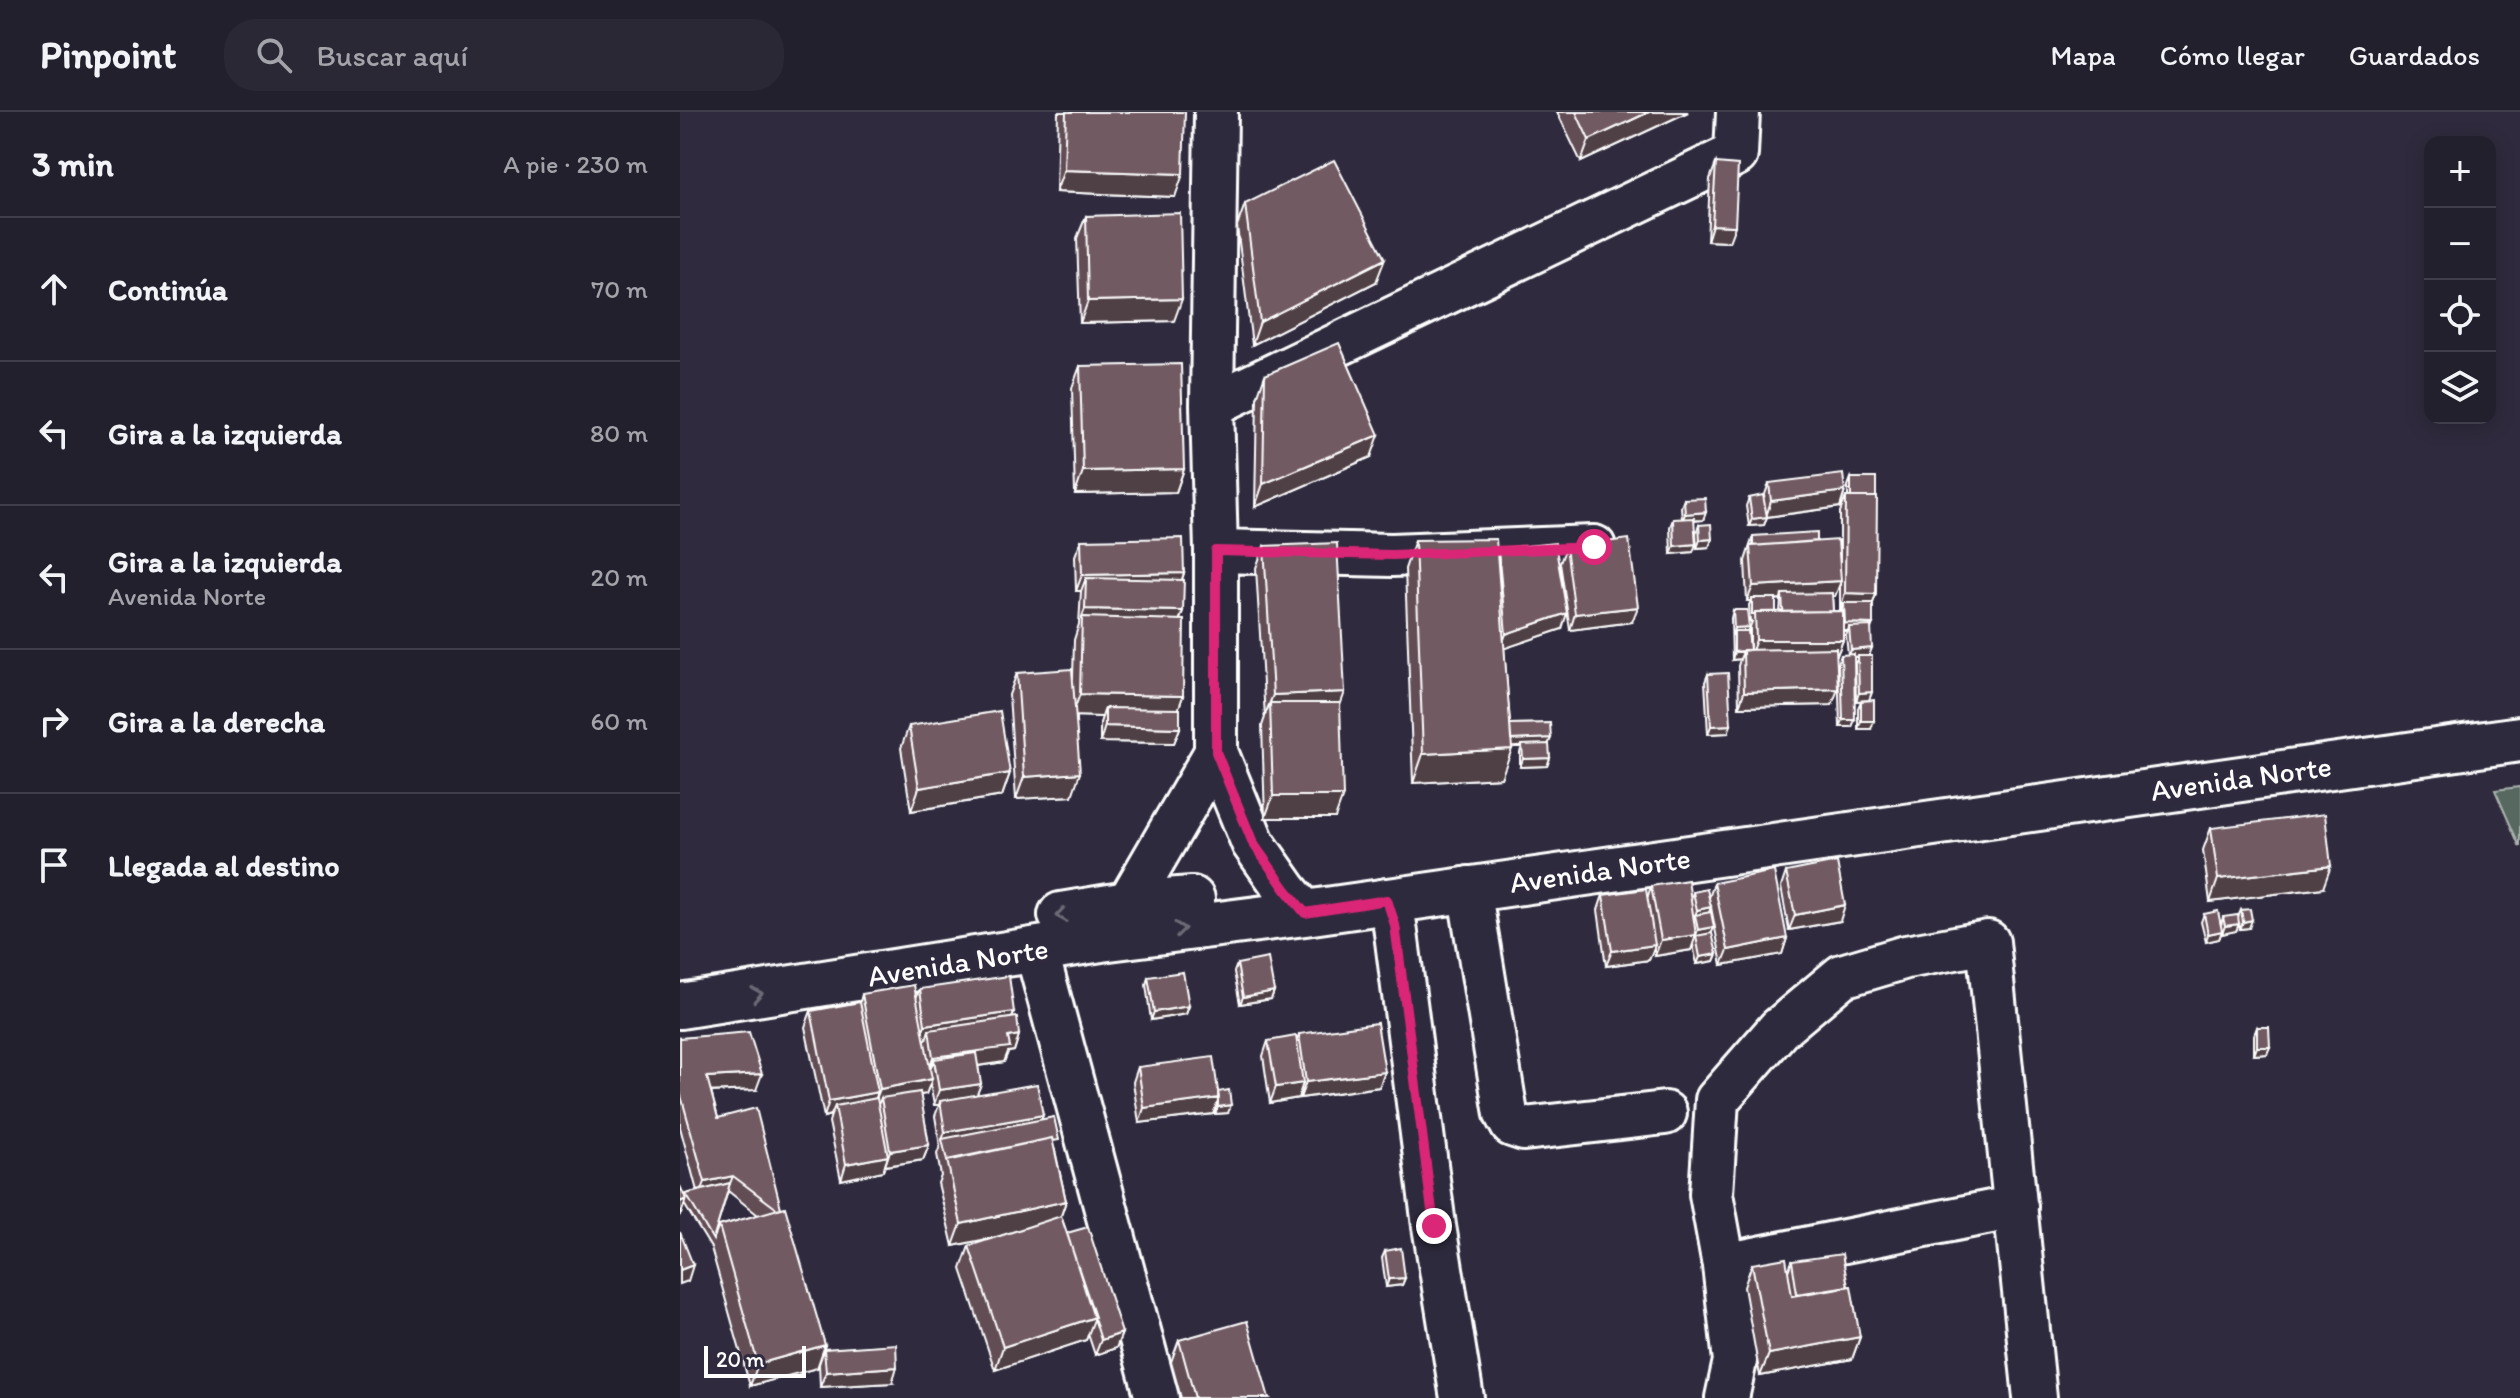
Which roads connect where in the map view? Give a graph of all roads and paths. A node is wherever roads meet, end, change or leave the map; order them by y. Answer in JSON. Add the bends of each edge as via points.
{"nodes":[{"id":1,"x":1216,"y":112,"type":"edge"},
{"id":2,"x":1738,"y":112,"type":"edge"},
{"id":3,"x":1212,"y":405,"type":"junction"},
{"id":4,"x":1594,"y":547,"type":"edge"},
{"id":5,"x":1216,"y":551,"type":"junction"},
{"id":6,"x":2520,"y":712,"type":"edge"},
{"id":7,"x":2520,"y":739,"type":"edge"},
{"id":8,"x":1216,"y":752,"type":"junction"},
{"id":9,"x":1469,"y":888,"type":"junction"},
{"id":10,"x":1387,"y":900,"type":"junction"},
{"id":11,"x":1296,"y":901,"type":"junction"},
{"id":12,"x":1128,"y":904,"type":"junction"},
{"id":13,"x":1101,"y":939,"type":"junction"},
{"id":14,"x":1036,"y":949,"type":"junction"},
{"id":15,"x":680,"y":977,"type":"edge"},
{"id":16,"x":680,"y":1006,"type":"edge"},
{"id":17,"x":1665,"y":1113,"type":"dead end"},
{"id":18,"x":2016,"y":1207,"type":"junction"},
{"id":19,"x":1724,"y":1265,"type":"junction"},
{"id":20,"x":1157,"y":1398,"type":"edge"},
{"id":21,"x":1462,"y":1398,"type":"edge"},
{"id":22,"x":1727,"y":1398,"type":"edge"},
{"id":23,"x":2035,"y":1398,"type":"edge"}],
"edges":[{"from":1,"to":3,"type":"street"},
{"from":2,"to":3,"type":"street","via":[[1736,154]]},
{"from":3,"to":5,"type":"street"},
{"from":4,"to":5,"type":"street","via":[[1392,555]]},
{"from":5,"to":8,"type":"street"},
{"from":6,"to":11,"type":"main road","name":"Avenida Norte","via":[[1585,850]]},
{"from":7,"to":9,"type":"main road","name":"Avenida Norte"},
{"from":8,"to":11,"type":"street","via":[[1253,843]]},
{"from":8,"to":12,"type":"street"},
{"from":9,"to":10,"type":"main road","name":"Avenida Norte"},
{"from":9,"to":17,"type":"street","via":[[1512,1125],[1524,1129]]},
{"from":10,"to":11,"type":"main road","name":"Avenida Norte"},
{"from":10,"to":21,"type":"street","via":[[1395,925]]},
{"from":11,"to":12,"type":"main road","name":"Avenida Norte"},
{"from":13,"to":11,"type":"main road","name":"Avenida Norte","one_way":true},
{"from":12,"to":13,"type":"street"},
{"from":12,"to":15,"type":"main road","name":"Avenida Norte","one_way":true},
{"from":13,"to":14,"type":"main road","name":"Avenida Norte"},
{"from":16,"to":14,"type":"main road","name":"Avenida Norte","one_way":true},
{"from":14,"to":20,"type":"street"},
{"from":18,"to":19,"type":"street"},
{"from":18,"to":19,"type":"street","via":[[1988,942],[1906,957],[1842,976],[1779,1029],[1717,1100],[1711,1194]]},
{"from":18,"to":23,"type":"street"},
{"from":19,"to":22,"type":"street","via":[[1735,1361]]}]}
